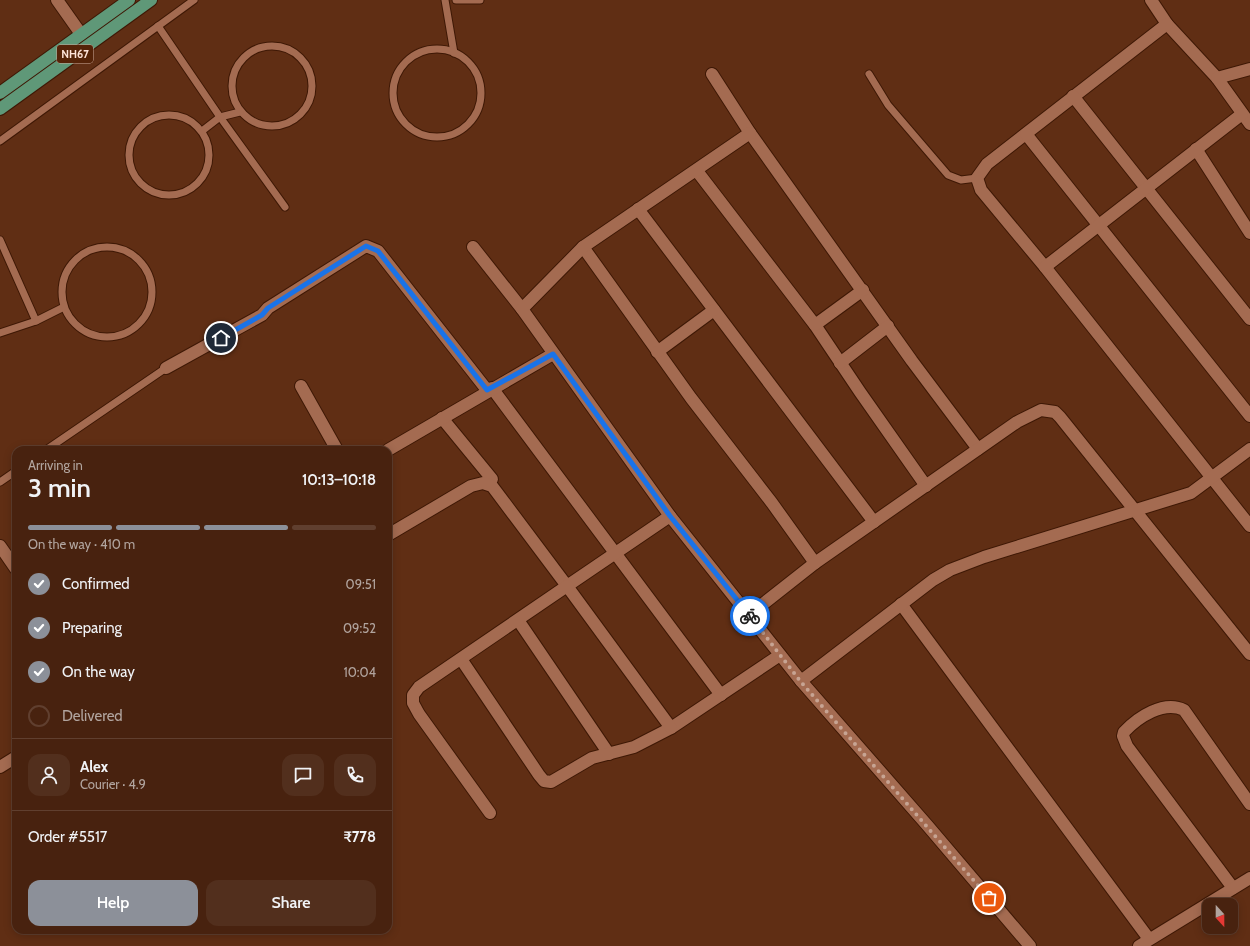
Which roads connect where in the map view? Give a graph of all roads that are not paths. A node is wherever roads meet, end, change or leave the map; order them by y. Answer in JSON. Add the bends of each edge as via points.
{"nodes":[{"id":1,"x":57,"y":0,"type":"edge"},
{"id":2,"x":129,"y":0,"type":"edge"},
{"id":3,"x":151,"y":0,"type":"edge"},
{"id":4,"x":194,"y":0,"type":"edge"},
{"id":5,"x":445,"y":0,"type":"edge"},
{"id":6,"x":456,"y":0,"type":"edge"},
{"id":7,"x":475,"y":0,"type":"edge"},
{"id":8,"x":1151,"y":0,"type":"edge"},
{"id":9,"x":1167,"y":24,"type":"junction"},
{"id":10,"x":158,"y":26,"type":"junction"},
{"id":11,"x":81,"y":34,"type":"junction"},
{"id":12,"x":454,"y":53,"type":"junction"},
{"id":13,"x":1250,"y":69,"type":"edge"},
{"id":14,"x":712,"y":74,"type":"dead end"},
{"id":15,"x":869,"y":74,"type":"dead end"},
{"id":16,"x":1217,"y":78,"type":"junction"},
{"id":17,"x":0,"y":93,"type":"edge"},
{"id":18,"x":1073,"y":96,"type":"junction"},
{"id":19,"x":0,"y":109,"type":"edge"},
{"id":20,"x":240,"y":112,"type":"junction"},
{"id":21,"x":1242,"y":114,"type":"junction"},
{"id":22,"x":220,"y":117,"type":"junction"},
{"id":23,"x":1250,"y":124,"type":"edge"},
{"id":24,"x":202,"y":131,"type":"junction"},
{"id":25,"x":750,"y":133,"type":"junction"},
{"id":26,"x":1026,"y":134,"type":"junction"},
{"id":27,"x":0,"y":141,"type":"edge"},
{"id":28,"x":1196,"y":149,"type":"junction"},
{"id":29,"x":697,"y":171,"type":"junction"},
{"id":30,"x":977,"y":178,"type":"junction"},
{"id":31,"x":1146,"y":188,"type":"junction"},
{"id":32,"x":285,"y":207,"type":"dead end"},
{"id":33,"x":638,"y":209,"type":"junction"},
{"id":34,"x":1098,"y":225,"type":"junction"},
{"id":35,"x":1250,"y":233,"type":"edge"},
{"id":36,"x":0,"y":240,"type":"edge"},
{"id":37,"x":473,"y":247,"type":"dead end"},
{"id":38,"x":583,"y":247,"type":"junction"},
{"id":39,"x":1045,"y":267,"type":"junction"},
{"id":40,"x":863,"y":290,"type":"junction"},
{"id":41,"x":64,"y":307,"type":"junction"},
{"id":42,"x":522,"y":309,"type":"junction"},
{"id":43,"x":714,"y":310,"type":"junction"},
{"id":44,"x":1250,"y":319,"type":"edge"},
{"id":45,"x":36,"y":321,"type":"junction"},
{"id":46,"x":815,"y":325,"type":"junction"},
{"id":47,"x":888,"y":326,"type":"junction"},
{"id":48,"x":0,"y":333,"type":"edge"},
{"id":49,"x":657,"y":352,"type":"junction"},
{"id":50,"x":553,"y":354,"type":"junction"},
{"id":51,"x":840,"y":363,"type":"junction"},
{"id":52,"x":166,"y":368,"type":"joint"},
{"id":53,"x":301,"y":386,"type":"dead end"},
{"id":54,"x":492,"y":388,"type":"junction"},
{"id":55,"x":1250,"y":416,"type":"edge"},
{"id":56,"x":442,"y":418,"type":"junction"},
{"id":57,"x":52,"y":446,"type":"edge"},
{"id":58,"x":335,"y":446,"type":"edge"},
{"id":59,"x":392,"y":448,"type":"edge"},
{"id":60,"x":978,"y":449,"type":"junction"},
{"id":61,"x":1250,"y":449,"type":"edge"},
{"id":62,"x":12,"y":474,"type":"edge"},
{"id":63,"x":1212,"y":478,"type":"junction"},
{"id":64,"x":492,"y":479,"type":"dead end"},
{"id":65,"x":0,"y":482,"type":"edge"},
{"id":66,"x":926,"y":486,"type":"junction"},
{"id":67,"x":1137,"y":511,"type":"junction"},
{"id":68,"x":670,"y":516,"type":"junction"},
{"id":69,"x":874,"y":522,"type":"junction"},
{"id":70,"x":1250,"y":526,"type":"edge"},
{"id":71,"x":392,"y":532,"type":"edge"},
{"id":72,"x":0,"y":546,"type":"edge"},
{"id":73,"x":615,"y":553,"type":"junction"},
{"id":74,"x":12,"y":563,"type":"edge"},
{"id":75,"x":815,"y":563,"type":"junction"},
{"id":76,"x":567,"y":586,"type":"junction"},
{"id":77,"x":901,"y":604,"type":"junction"},
{"id":78,"x":749,"y":615,"type":"junction"},
{"id":79,"x":518,"y":620,"type":"junction"},
{"id":80,"x":1250,"y":654,"type":"edge"},
{"id":81,"x":780,"y":655,"type":"junction"},
{"id":82,"x":461,"y":659,"type":"junction"},
{"id":83,"x":801,"y":682,"type":"junction"},
{"id":84,"x":721,"y":695,"type":"junction"},
{"id":85,"x":671,"y":728,"type":"junction"},
{"id":86,"x":609,"y":754,"type":"junction"},
{"id":87,"x":12,"y":760,"type":"edge"},
{"id":88,"x":0,"y":767,"type":"edge"},
{"id":89,"x":1250,"y":804,"type":"edge"},
{"id":90,"x":490,"y":813,"type":"dead end"},
{"id":91,"x":1250,"y":878,"type":"edge"},
{"id":92,"x":1233,"y":888,"type":"junction"},
{"id":93,"x":1150,"y":939,"type":"junction"},
{"id":94,"x":1030,"y":946,"type":"edge"},
{"id":95,"x":1139,"y":946,"type":"edge"}],
"edges":[{"from":1,"to":11,"type":"street"},
{"from":2,"to":11,"type":"highway","number":"NH67"},
{"from":3,"to":19,"type":"highway","number":"NH67"},
{"from":4,"to":10,"type":"lane"},
{"from":5,"to":12,"type":"lane"},
{"from":6,"to":7,"type":"lane"},
{"from":8,"to":9,"type":"street"},
{"from":9,"to":16,"type":"street"},
{"from":9,"to":18,"type":"street"},
{"from":10,"to":22,"type":"lane"},
{"from":10,"to":27,"type":"lane"},
{"from":11,"to":17,"type":"highway","number":"NH67"},
{"from":12,"to":12,"type":"lane","via":[[462,56],[478,74],[482,89],[480,104],[471,122],[459,132],[444,137],[433,137],[414,131],[402,121],[395,108],[393,93],[399,72],[409,60],[422,52],[437,49]]},
{"from":13,"to":16,"type":"street"},
{"from":14,"to":25,"type":"street"},
{"from":15,"to":30,"type":"lane","via":[[888,105],[948,175],[961,180]]},
{"from":16,"to":21,"type":"street"},
{"from":18,"to":26,"type":"street"},
{"from":18,"to":31,"type":"street"},
{"from":20,"to":20,"type":"lane","via":[[233,100],[231,86],[237,66],[246,56],[258,48],[277,46],[295,53],[305,63],[313,82],[312,96],[303,113],[292,122],[278,127],[263,126],[250,121]]},
{"from":20,"to":22,"type":"lane"},
{"from":21,"to":23,"type":"street"},
{"from":21,"to":28,"type":"street"},
{"from":22,"to":24,"type":"lane"},
{"from":22,"to":32,"type":"lane"},
{"from":24,"to":24,"type":"lane","via":[[210,151],[208,165],[199,182],[188,191],[175,195],[160,195],[147,190],[137,180],[128,155],[134,135],[143,124],[155,117],[179,116],[192,122]]},
{"from":25,"to":29,"type":"street"},
{"from":25,"to":40,"type":"street"},
{"from":26,"to":30,"type":"street","via":[[987,164]]},
{"from":26,"to":34,"type":"street"},
{"from":28,"to":31,"type":"street"},
{"from":28,"to":35,"type":"street"},
{"from":29,"to":33,"type":"street"},
{"from":29,"to":46,"type":"street"},
{"from":30,"to":39,"type":"street","via":[[981,190]]},
{"from":31,"to":34,"type":"street"},
{"from":31,"to":44,"type":"street"},
{"from":33,"to":38,"type":"street"},
{"from":33,"to":43,"type":"street"},
{"from":34,"to":39,"type":"street"},
{"from":34,"to":55,"type":"street"},
{"from":36,"to":45,"type":"lane"},
{"from":37,"to":42,"type":"street"},
{"from":38,"to":42,"type":"street"},
{"from":38,"to":49,"type":"street"},
{"from":39,"to":63,"type":"street"},
{"from":40,"to":46,"type":"street"},
{"from":40,"to":47,"type":"street"},
{"from":41,"to":41,"type":"lane","via":[[61,291],[67,269],[77,257],[91,249],[107,246],[118,248],[132,254],[148,272],[152,287],[151,303],[141,322],[129,332],[114,337],[97,336],[83,330],[71,320]]},
{"from":41,"to":45,"type":"lane"},
{"from":42,"to":50,"type":"street"},
{"from":43,"to":49,"type":"street"},
{"from":43,"to":69,"type":"street"},
{"from":45,"to":48,"type":"lane"},
{"from":46,"to":51,"type":"street"},
{"from":47,"to":51,"type":"street"},
{"from":47,"to":60,"type":"street"},
{"from":49,"to":75,"type":"street"},
{"from":50,"to":54,"type":"street"},
{"from":50,"to":68,"type":"street"},
{"from":51,"to":66,"type":"street"},
{"from":52,"to":54,"type":"street","via":[[262,315],[268,308],[366,246],[378,251],[487,390]]},
{"from":52,"to":57,"type":"lane"},
{"from":53,"to":58,"type":"street"},
{"from":54,"to":56,"type":"street"},
{"from":54,"to":73,"type":"street"},
{"from":56,"to":59,"type":"street"},
{"from":56,"to":64,"type":"street"},
{"from":60,"to":66,"type":"street"},
{"from":60,"to":67,"type":"street","via":[[1033,412],[1055,412]]},
{"from":61,"to":63,"type":"street"},
{"from":62,"to":65,"type":"lane"},
{"from":63,"to":67,"type":"street","via":[[1191,493]]},
{"from":63,"to":70,"type":"street"},
{"from":66,"to":69,"type":"street"},
{"from":67,"to":77,"type":"street","via":[[984,557],[950,570]]},
{"from":67,"to":80,"type":"street"},
{"from":68,"to":73,"type":"street"},
{"from":68,"to":78,"type":"street"},
{"from":69,"to":75,"type":"street"},
{"from":71,"to":76,"type":"street","via":[[472,486],[483,483],[492,486]]},
{"from":72,"to":74,"type":"street"},
{"from":73,"to":76,"type":"street"},
{"from":73,"to":84,"type":"street"},
{"from":75,"to":78,"type":"street"},
{"from":76,"to":79,"type":"street"},
{"from":76,"to":85,"type":"street"},
{"from":77,"to":83,"type":"street"},
{"from":77,"to":93,"type":"street"},
{"from":78,"to":81,"type":"street"},
{"from":79,"to":82,"type":"street"},
{"from":79,"to":86,"type":"street"},
{"from":81,"to":83,"type":"street"},
{"from":81,"to":84,"type":"street"},
{"from":82,"to":86,"type":"street","via":[[544,781],[551,782],[592,758]]},
{"from":82,"to":90,"type":"street","via":[[419,687],[413,695],[413,703],[418,714]]},
{"from":83,"to":94,"type":"street"},
{"from":84,"to":85,"type":"street"},
{"from":85,"to":86,"type":"street","via":[[634,747]]},
{"from":87,"to":88,"type":"street"},
{"from":89,"to":92,"type":"street","via":[[1184,710],[1173,706],[1160,708],[1148,713],[1124,732],[1127,746]]},
{"from":91,"to":92,"type":"street"},
{"from":92,"to":93,"type":"street"},
{"from":93,"to":95,"type":"street"}]}
